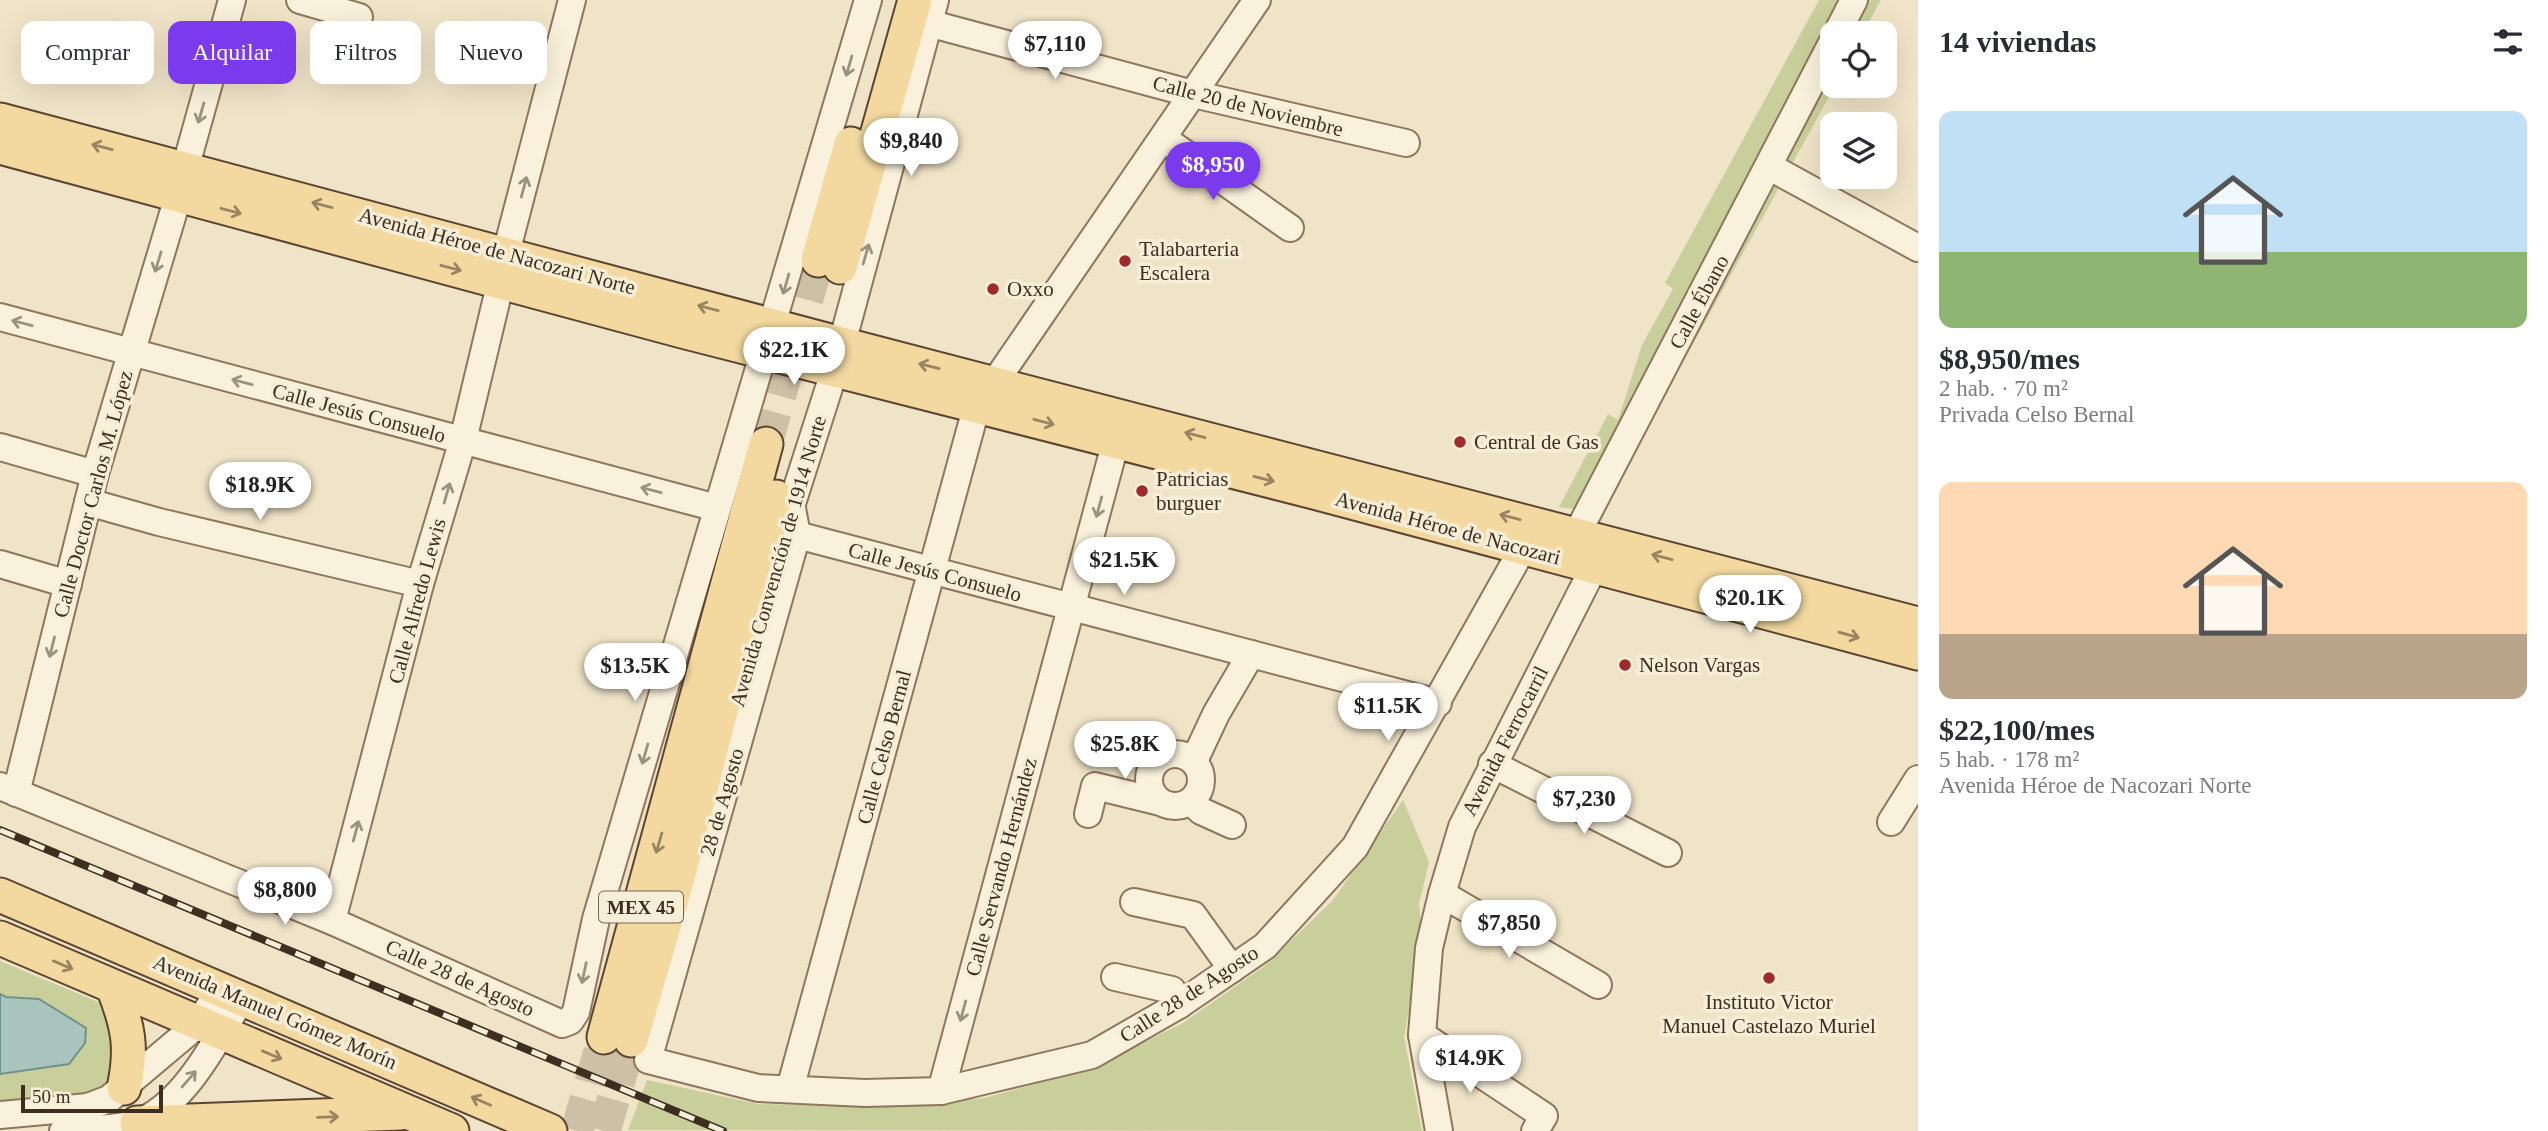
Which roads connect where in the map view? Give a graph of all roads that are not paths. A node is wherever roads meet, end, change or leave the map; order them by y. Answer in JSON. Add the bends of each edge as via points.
{"nodes":[{"id":1,"x":232,"y":0,"type":"edge"},
{"id":2,"x":300,"y":0,"type":"edge"},
{"id":3,"x":572,"y":0,"type":"edge"},
{"id":4,"x":873,"y":0,"type":"edge"},
{"id":5,"x":1258,"y":0,"type":"edge"},
{"id":6,"x":1854,"y":0,"type":"edge"},
{"id":7,"x":926,"y":8,"type":"edge"},
{"id":8,"x":359,"y":18,"type":"dead end"},
{"id":9,"x":1843,"y":21,"type":"edge"},
{"id":10,"x":1820,"y":67,"type":"edge"},
{"id":11,"x":1193,"y":94,"type":"junction"},
{"id":12,"x":0,"y":120,"type":"edge"},
{"id":13,"x":1163,"y":138,"type":"junction"},
{"id":14,"x":1406,"y":143,"type":"dead end"},
{"id":15,"x":0,"y":147,"type":"edge"},
{"id":16,"x":1770,"y":167,"type":"junction"},
{"id":17,"x":181,"y":183,"type":"junction"},
{"id":18,"x":1290,"y":228,"type":"dead end"},
{"id":19,"x":1918,"y":248,"type":"edge"},
{"id":20,"x":504,"y":267,"type":"junction"},
{"id":21,"x":0,"y":317,"type":"edge"},
{"id":22,"x":770,"y":339,"type":"junction"},
{"id":23,"x":131,"y":352,"type":"junction"},
{"id":24,"x":838,"y":356,"type":"junction"},
{"id":25,"x":986,"y":394,"type":"junction"},
{"id":26,"x":750,"y":407,"type":"junction"},
{"id":27,"x":463,"y":440,"type":"junction"},
{"id":28,"x":1116,"y":441,"type":"junction"},
{"id":29,"x":0,"y":447,"type":"edge"},
{"id":30,"x":96,"y":474,"type":"junction"},
{"id":31,"x":88,"y":502,"type":"junction"},
{"id":32,"x":791,"y":503,"type":"junction"},
{"id":33,"x":717,"y":508,"type":"junction"},
{"id":34,"x":797,"y":536,"type":"junction"},
{"id":35,"x":1522,"y":548,"type":"junction"},
{"id":36,"x":1578,"y":553,"type":"junction"},
{"id":37,"x":0,"y":564,"type":"edge"},
{"id":38,"x":932,"y":571,"type":"junction"},
{"id":39,"x":68,"y":584,"type":"junction"},
{"id":40,"x":420,"y":584,"type":"junction"},
{"id":41,"x":1072,"y":607,"type":"junction"},
{"id":42,"x":1918,"y":624,"type":"edge"},
{"id":43,"x":1918,"y":653,"type":"edge"},
{"id":44,"x":1247,"y":662,"type":"junction"},
{"id":45,"x":1438,"y":703,"type":"junction"},
{"id":46,"x":1194,"y":761,"type":"junction"},
{"id":47,"x":1492,"y":764,"type":"junction"},
{"id":48,"x":677,"y":777,"type":"junction"},
{"id":49,"x":1918,"y":779,"type":"edge"},
{"id":50,"x":8,"y":790,"type":"edge"},
{"id":51,"x":1191,"y":801,"type":"junction"},
{"id":52,"x":1160,"y":802,"type":"junction"},
{"id":53,"x":1088,"y":814,"type":"dead end"},
{"id":54,"x":1891,"y":822,"type":"dead end"},
{"id":55,"x":1232,"y":825,"type":"dead end"},
{"id":56,"x":1668,"y":853,"type":"dead end"},
{"id":57,"x":679,"y":874,"type":"junction"},
{"id":58,"x":1442,"y":894,"type":"junction"},
{"id":59,"x":0,"y":895,"type":"edge"},
{"id":60,"x":1134,"y":902,"type":"dead end"},
{"id":61,"x":332,"y":921,"type":"junction"},
{"id":62,"x":0,"y":938,"type":"edge"},
{"id":63,"x":1232,"y":969,"type":"junction"},
{"id":64,"x":1115,"y":977,"type":"dead end"},
{"id":65,"x":1598,"y":985,"type":"dead end"},
{"id":66,"x":113,"y":987,"type":"junction"},
{"id":67,"x":231,"y":993,"type":"junction"},
{"id":68,"x":1179,"y":1004,"type":"junction"},
{"id":69,"x":570,"y":1021,"type":"joint"},
{"id":70,"x":209,"y":1029,"type":"junction"},
{"id":71,"x":1422,"y":1035,"type":"junction"},
{"id":72,"x":628,"y":1046,"type":"junction"},
{"id":73,"x":124,"y":1088,"type":"junction"},
{"id":74,"x":790,"y":1089,"type":"junction"},
{"id":75,"x":941,"y":1091,"type":"junction"},
{"id":76,"x":0,"y":1115,"type":"edge"},
{"id":77,"x":137,"y":1123,"type":"junction"},
{"id":78,"x":429,"y":1125,"type":"edge"},
{"id":79,"x":545,"y":1130,"type":"edge"},
{"id":80,"x":62,"y":1131,"type":"edge"},
{"id":81,"x":1439,"y":1131,"type":"edge"},
{"id":82,"x":1535,"y":1131,"type":"edge"}],
"edges":[{"from":1,"to":17,"type":"street","name":"Calle Doctor Carlos M. López","one_way":true},
{"from":2,"to":8,"type":"street"},
{"from":20,"to":3,"type":"street","name":"Calle Alfredo Lewis","one_way":true},
{"from":4,"to":7,"type":"main road","name":"Avenida Convención de 1914 Norte","via":[[829,264]]},
{"from":4,"to":22,"type":"street","name":"Avenida Convención de 1914 Norte","number":"MEX 45","one_way":true},
{"from":5,"to":11,"type":"street","name":"Calle Celso Bernal"},
{"from":6,"to":9,"type":"street"},
{"from":7,"to":11,"type":"street","name":"Calle 20 de Noviembre"},
{"from":24,"to":7,"type":"street","name":"Avenida Convención de 1914 Norte","number":"MEX 45","one_way":true},
{"from":10,"to":16,"type":"street","name":"Calle Ébano"},
{"from":11,"to":13,"type":"street","name":"Calle Celso Bernal"},
{"from":11,"to":14,"type":"street","name":"Calle 20 de Noviembre"},
{"from":17,"to":12,"type":"main road","name":"Avenida Héroe de Nacozari Norte","one_way":true},
{"from":13,"to":18,"type":"street"},
{"from":13,"to":25,"type":"street","name":"Calle Celso Bernal"},
{"from":15,"to":17,"type":"main road","name":"Avenida Héroe de Nacozari Norte"},
{"from":16,"to":19,"type":"street"},
{"from":16,"to":36,"type":"street","name":"Calle Ébano"},
{"from":17,"to":20,"type":"main road","name":"Avenida Héroe de Nacozari Norte"},
{"from":17,"to":23,"type":"street","name":"Calle Doctor Carlos M. López","one_way":true},
{"from":20,"to":22,"type":"main road","name":"Avenida Héroe de Nacozari Norte"},
{"from":20,"to":27,"type":"street","name":"Calle Alfredo Lewis"},
{"from":23,"to":21,"type":"street","name":"Calle Jesús Consuelo","one_way":true},
{"from":22,"to":24,"type":"main road","name":"Avenida Héroe de Nacozari Norte"},
{"from":22,"to":26,"type":"street","name":"Avenida Convención de 1914 Norte","number":"MEX 45"},
{"from":27,"to":23,"type":"street","name":"Calle Jesús Consuelo","one_way":true},
{"from":23,"to":30,"type":"street","name":"Calle Doctor Carlos M. López"},
{"from":24,"to":25,"type":"main road","name":"Avenida Héroe de Nacozari Norte"},
{"from":24,"to":32,"type":"street","name":"Avenida Convención de 1914 Norte","number":"MEX 45"},
{"from":25,"to":28,"type":"main road","name":"Avenida Héroe de Nacozari","one_way":true},
{"from":36,"to":25,"type":"main road","name":"Avenida Héroe de Nacozari","one_way":true},
{"from":25,"to":38,"type":"street","name":"Calle Celso Bernal"},
{"from":26,"to":33,"type":"street","name":"Avenida Convención de 1914 Norte"},
{"from":26,"to":48,"type":"street","name":"Avenida Convención de 1914 Norte","number":"MEX 45","via":[[745,454],[681,703]]},
{"from":33,"to":27,"type":"street","name":"Calle Jesús Consuelo","one_way":true},
{"from":40,"to":27,"type":"street","name":"Calle Alfredo Lewis","one_way":true},
{"from":28,"to":35,"type":"main road","name":"Avenida Héroe de Nacozari","one_way":true},
{"from":28,"to":41,"type":"street","name":"Calle Servando Hernández","one_way":true},
{"from":29,"to":30,"type":"street"},
{"from":30,"to":31,"type":"street","name":"Calle Doctor Carlos M. López"},
{"from":31,"to":39,"type":"street","name":"Calle Doctor Carlos M. López"},
{"from":31,"to":40,"type":"street"},
{"from":32,"to":34,"type":"street","name":"28 de Agosto"},
{"from":32,"to":57,"type":"street","name":"Avenida Convención de 1914 Norte","number":"MEX 45","via":[[702,830],[695,851]]},
{"from":33,"to":69,"type":"street","name":"Avenida Convención de 1914 Norte","one_way":true},
{"from":34,"to":38,"type":"street","name":"Calle Jesús Consuelo"},
{"from":34,"to":72,"type":"street","name":"28 de Agosto"},
{"from":35,"to":36,"type":"main road","name":"Avenida Héroe de Nacozari"},
{"from":35,"to":45,"type":"street","name":"Calle 28 de Agosto"},
{"from":42,"to":36,"type":"main road","name":"Avenida Héroe de Nacozari","one_way":true},
{"from":36,"to":43,"type":"main road","name":"Avenida Héroe de Nacozari","one_way":true},
{"from":36,"to":47,"type":"street","name":"Avenida Ferrocarril"},
{"from":37,"to":39,"type":"street"},
{"from":38,"to":41,"type":"street","name":"Calle Jesús Consuelo"},
{"from":38,"to":74,"type":"street","name":"Calle Celso Bernal"},
{"from":39,"to":50,"type":"street","name":"Calle Doctor Carlos M. López","one_way":true},
{"from":61,"to":40,"type":"street","name":"Calle Alfredo Lewis","one_way":true},
{"from":41,"to":44,"type":"street","name":"Calle Jesús Consuelo"},
{"from":41,"to":75,"type":"street","name":"Calle Servando Hernández","one_way":true},
{"from":44,"to":45,"type":"street","name":"Calle Jesús Consuelo"},
{"from":44,"to":46,"type":"street"},
{"from":45,"to":63,"type":"street","name":"Calle 28 de Agosto","via":[[1355,847],[1265,946]]},
{"from":46,"to":51,"type":"street","via":[[1202,779]]},
{"from":46,"to":52,"type":"street","via":[[1172,753],[1156,761],[1149,787]]},
{"from":47,"to":56,"type":"street"},
{"from":47,"to":58,"type":"street","name":"Avenida Ferrocarril","via":[[1462,827]]},
{"from":48,"to":57,"type":"main road","name":"Avenida Convención de 1914 Norte","via":[[778,445]]},
{"from":48,"to":72,"type":"main road","name":"Avenida Convención de 1914 Norte","number":"MEX 45","one_way":true},
{"from":49,"to":54,"type":"street"},
{"from":50,"to":61,"type":"street","name":"Calle 28 de Agosto"},
{"from":51,"to":52,"type":"street","via":[[1176,806]]},
{"from":51,"to":55,"type":"street","via":[[1201,811]]},
{"from":52,"to":53,"type":"street","via":[[1096,786]]},
{"from":57,"to":72,"type":"main road","name":"Avenida Convención de 1914 Norte","number":"MEX 45"},
{"from":58,"to":65,"type":"street"},
{"from":58,"to":71,"type":"street","name":"Avenida Ferrocarril","via":[[1429,948]]},
{"from":59,"to":67,"type":"main road","name":"Avenida Manuel Gómez Morín"},
{"from":60,"to":63,"type":"street","via":[[1193,915]]},
{"from":61,"to":69,"type":"street","name":"Calle 28 de Agosto","via":[[562,1024]]},
{"from":62,"to":66,"type":"main road","name":"Avenida Manuel Gómez Morín","one_way":true},
{"from":63,"to":68,"type":"street","name":"Calle 28 de Agosto"},
{"from":64,"to":68,"type":"street","via":[[1172,990]]},
{"from":66,"to":70,"type":"main road","name":"Avenida Manuel Gómez Morín"},
{"from":66,"to":73,"type":"main road","via":[[128,1023],[130,1060]]},
{"from":67,"to":70,"type":"street"},
{"from":79,"to":67,"type":"main road","name":"Avenida Manuel Gómez Morín","one_way":true},
{"from":68,"to":75,"type":"street","name":"Calle 28 de Agosto","via":[[1093,1055]]},
{"from":70,"to":73,"type":"street"},
{"from":77,"to":70,"type":"street","one_way":true,"via":[[170,1101],[205,1060]]},
{"from":70,"to":78,"type":"main road","name":"Avenida Manuel Gómez Morín","one_way":true},
{"from":71,"to":81,"type":"street","name":"Avenida Ferrocarril"},
{"from":71,"to":82,"type":"street","via":[[1544,1116]]},
{"from":72,"to":74,"type":"street","name":"Calle 28 de Agosto","via":[[758,1088]]},
{"from":73,"to":76,"type":"street","via":[[88,1107]]},
{"from":74,"to":75,"type":"street","name":"Calle 28 de Agosto"},
{"from":77,"to":78,"type":"main road","one_way":true},
{"from":77,"to":80,"type":"street"}]}
